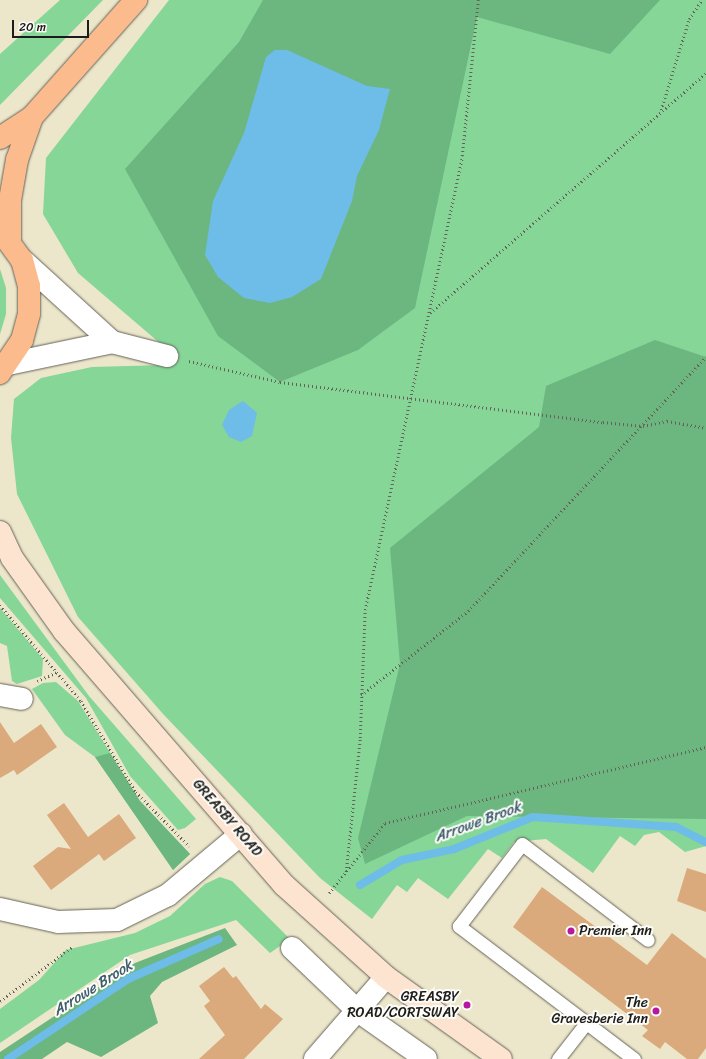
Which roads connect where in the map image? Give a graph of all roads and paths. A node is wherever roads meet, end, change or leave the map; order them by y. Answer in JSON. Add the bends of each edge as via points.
{"nodes":[{"id":1,"x":136,"y":0,"type":"edge"},
{"id":2,"x":478,"y":0,"type":"edge"},
{"id":3,"x":702,"y":0,"type":"edge"},
{"id":4,"x":706,"y":73,"type":"edge"},
{"id":5,"x":661,"y":111,"type":"junction"},
{"id":6,"x":32,"y":117,"type":"junction"},
{"id":7,"x":0,"y":138,"type":"edge"},
{"id":8,"x":5,"y":235,"type":"edge"},
{"id":9,"x":22,"y":260,"type":"junction"},
{"id":10,"x":429,"y":313,"type":"junction"},
{"id":11,"x":112,"y":342,"type":"junction"},
{"id":12,"x":167,"y":356,"type":"joint"},
{"id":13,"x":706,"y":357,"type":"edge"},
{"id":14,"x":4,"y":368,"type":"edge"},
{"id":15,"x":412,"y":398,"type":"junction"},
{"id":16,"x":643,"y":426,"type":"junction"},
{"id":17,"x":706,"y":428,"type":"edge"},
{"id":18,"x":0,"y":532,"type":"edge"},
{"id":19,"x":0,"y":605,"type":"edge"},
{"id":20,"x":0,"y":695,"type":"edge"},
{"id":21,"x":361,"y":696,"type":"junction"},
{"id":22,"x":22,"y":699,"type":"dead end"},
{"id":23,"x":706,"y":747,"type":"edge"},
{"id":24,"x":241,"y":834,"type":"junction"},
{"id":25,"x":206,"y":863,"type":"junction"},
{"id":26,"x":346,"y":872,"type":"junction"},
{"id":27,"x":0,"y":909,"type":"edge"},
{"id":28,"x":314,"y":912,"type":"junction"},
{"id":29,"x":648,"y":940,"type":"dead end"},
{"id":30,"x":75,"y":944,"type":"dead end"},
{"id":31,"x":292,"y":948,"type":"dead end"},
{"id":32,"x":386,"y":977,"type":"junction"},
{"id":33,"x":0,"y":1001,"type":"edge"},
{"id":34,"x":358,"y":1011,"type":"junction"},
{"id":35,"x":586,"y":1023,"type":"junction"},
{"id":36,"x":315,"y":1059,"type":"edge"},
{"id":37,"x":426,"y":1059,"type":"edge"},
{"id":38,"x":500,"y":1059,"type":"edge"},
{"id":39,"x":558,"y":1059,"type":"edge"},
{"id":40,"x":634,"y":1059,"type":"edge"}],
"edges":[{"from":1,"to":6,"type":"main road"},
{"from":2,"to":10,"type":"path","via":[[462,156]]},
{"from":3,"to":5,"type":"path","via":[[689,19]]},
{"from":4,"to":5,"type":"path"},
{"from":5,"to":10,"type":"path"},
{"from":6,"to":7,"type":"main road"},
{"from":6,"to":8,"type":"main road","via":[[16,167]]},
{"from":8,"to":9,"type":"main road"},
{"from":9,"to":11,"type":"street"},
{"from":9,"to":14,"type":"main road","via":[[29,286],[29,314],[22,340]]},
{"from":10,"to":15,"type":"path"},
{"from":11,"to":12,"type":"street"},
{"from":11,"to":14,"type":"street"},
{"from":12,"to":15,"type":"path","via":[[280,382]]},
{"from":13,"to":16,"type":"path"},
{"from":15,"to":16,"type":"path"},
{"from":15,"to":21,"type":"path","via":[[366,610]]},
{"from":16,"to":17,"type":"path","via":[[667,421]]},
{"from":16,"to":21,"type":"path","via":[[468,611]]},
{"from":18,"to":24,"type":"main road","name":"GREASBY ROAD","via":[[12,558],[64,632]]},
{"from":19,"to":25,"type":"path","via":[[81,701],[136,792]]},
{"from":20,"to":22,"type":"street"},
{"from":21,"to":26,"type":"path"},
{"from":23,"to":26,"type":"path","via":[[385,823]]},
{"from":24,"to":25,"type":"street"},
{"from":24,"to":28,"type":"main road","name":"GREASBY ROAD","via":[[284,885]]},
{"from":25,"to":27,"type":"street","via":[[168,895],[117,920],[58,922]]},
{"from":26,"to":28,"type":"path"},
{"from":28,"to":32,"type":"main road","name":"GREASBY ROAD"},
{"from":29,"to":35,"type":"lane","via":[[522,844],[459,926]]},
{"from":30,"to":33,"type":"path"},
{"from":31,"to":34,"type":"street"},
{"from":32,"to":34,"type":"street"},
{"from":32,"to":38,"type":"main road","name":"GREASBY ROAD"},
{"from":34,"to":36,"type":"street"},
{"from":34,"to":37,"type":"street"},
{"from":35,"to":39,"type":"lane"},
{"from":35,"to":40,"type":"lane"}]}
